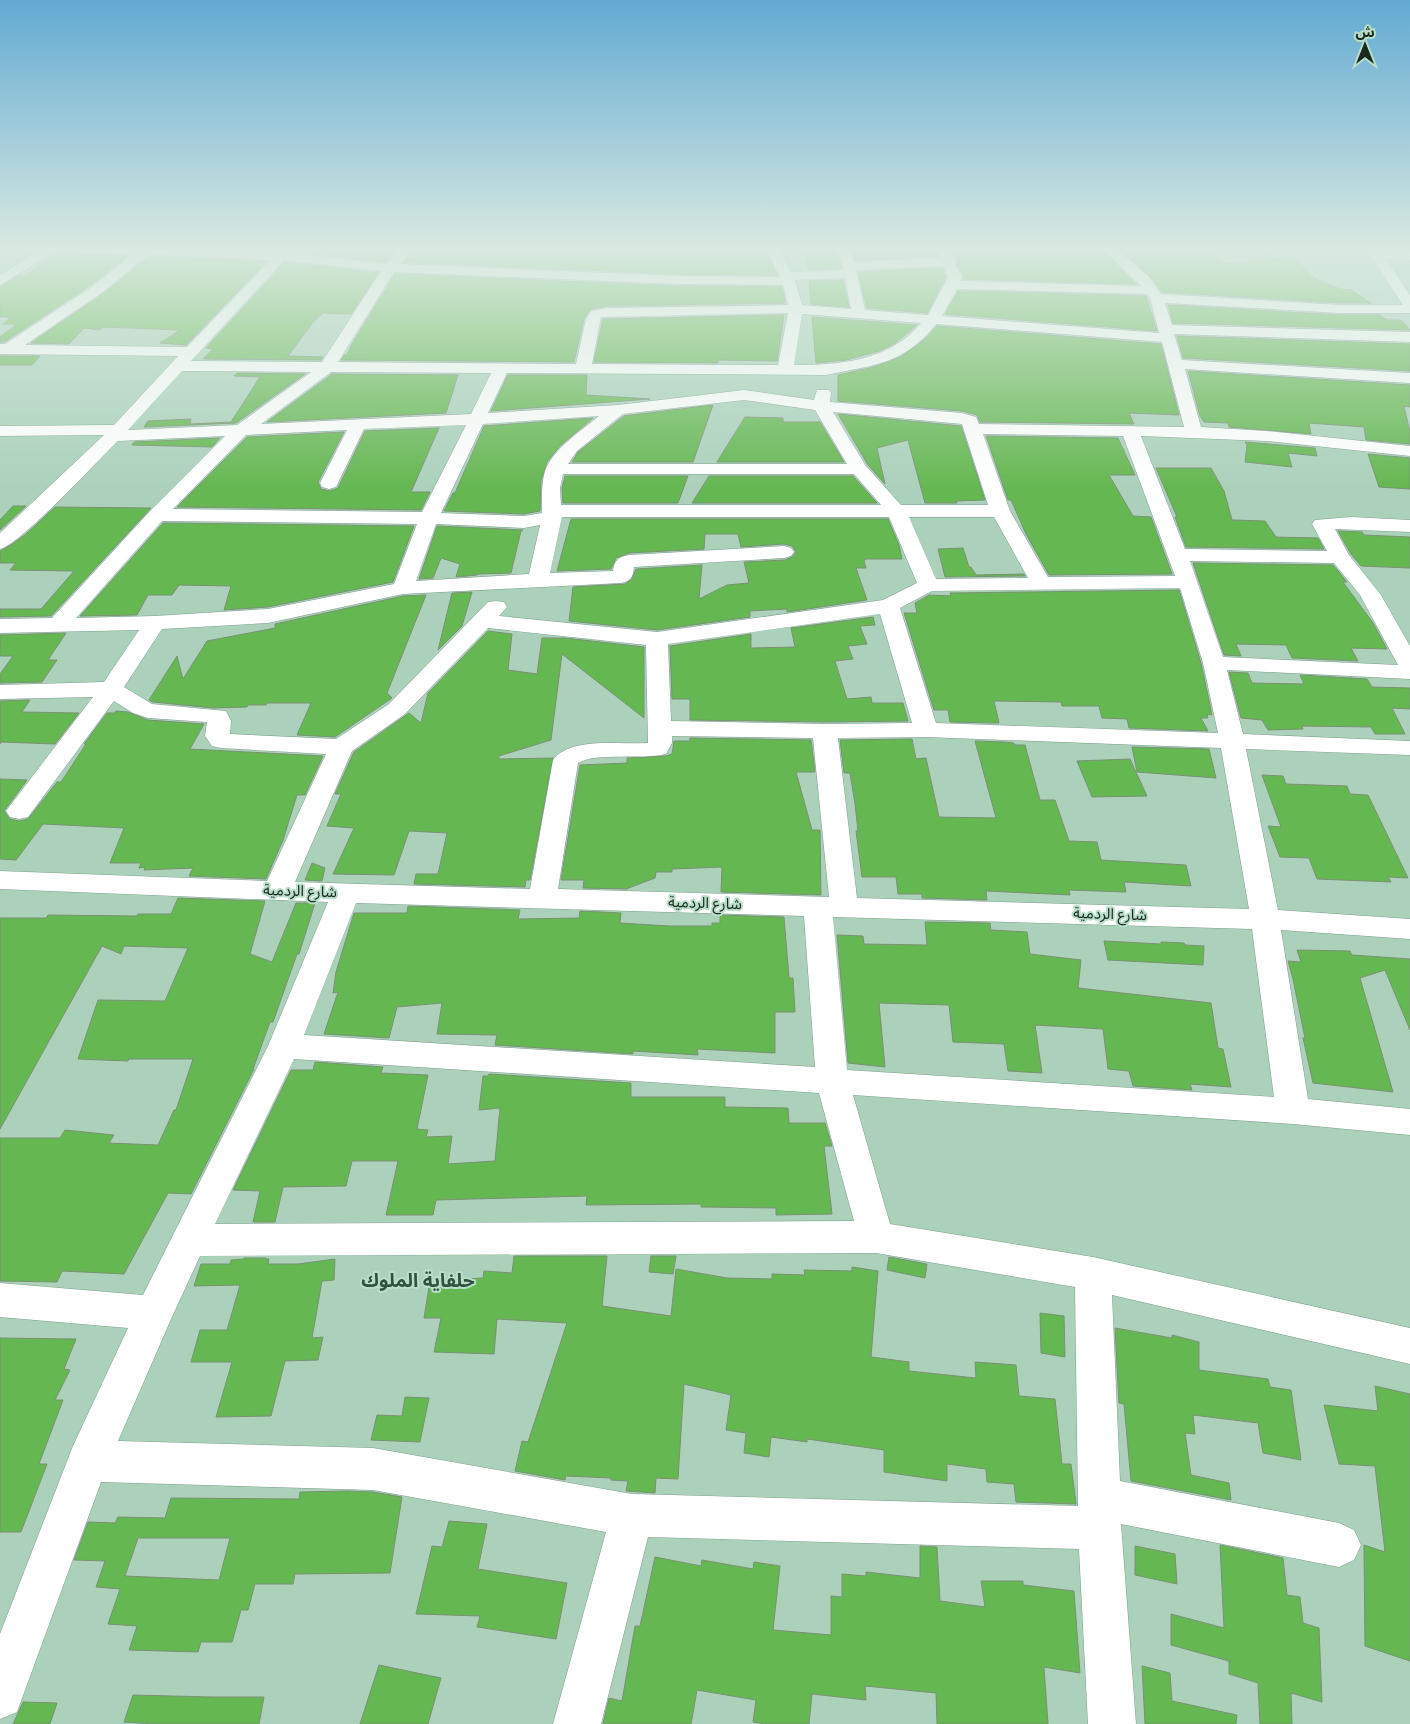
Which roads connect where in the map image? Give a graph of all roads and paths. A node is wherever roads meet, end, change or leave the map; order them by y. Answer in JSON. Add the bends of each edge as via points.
{"nodes":[{"id":1,"x":38,"y":327,"type":"edge"},
{"id":2,"x":216,"y":327,"type":"edge"},
{"id":3,"x":352,"y":327,"type":"edge"},
{"id":4,"x":591,"y":327,"type":"edge"},
{"id":5,"x":793,"y":327,"type":"edge"},
{"id":6,"x":925,"y":327,"type":"edge"},
{"id":7,"x":1066,"y":327,"type":"edge"},
{"id":8,"x":1164,"y":327,"type":"edge"},
{"id":9,"x":1296,"y":327,"type":"edge"},
{"id":10,"x":1298,"y":332,"type":"junction"},
{"id":11,"x":1166,"y":333,"type":"junction"},
{"id":12,"x":1410,"y":337,"type":"edge"},
{"id":13,"x":4,"y":349,"type":"edge"},
{"id":14,"x":193,"y":352,"type":"junction"},
{"id":15,"x":1174,"y":364,"type":"junction"},
{"id":16,"x":180,"y":366,"type":"junction"},
{"id":17,"x":502,"y":367,"type":"junction"},
{"id":18,"x":326,"y":368,"type":"junction"},
{"id":19,"x":583,"y":368,"type":"junction"},
{"id":20,"x":785,"y":370,"type":"junction"},
{"id":21,"x":826,"y":370,"type":"junction"},
{"id":22,"x":1410,"y":378,"type":"edge"},
{"id":23,"x":821,"y":406,"type":"junction"},
{"id":24,"x":618,"y":410,"type":"junction"},
{"id":25,"x":477,"y":419,"type":"junction"},
{"id":26,"x":358,"y":425,"type":"junction"},
{"id":27,"x":972,"y":429,"type":"junction"},
{"id":28,"x":0,"y":431,"type":"edge"},
{"id":29,"x":240,"y":431,"type":"junction"},
{"id":30,"x":1130,"y":431,"type":"junction"},
{"id":31,"x":1194,"y":432,"type":"junction"},
{"id":32,"x":116,"y":433,"type":"junction"},
{"id":33,"x":1410,"y":451,"type":"edge"},
{"id":34,"x":859,"y":468,"type":"junction"},
{"id":35,"x":555,"y":469,"type":"junction"},
{"id":36,"x":329,"y":483,"type":"dead end"},
{"id":37,"x":1000,"y":511,"type":"junction"},
{"id":38,"x":898,"y":512,"type":"junction"},
{"id":39,"x":552,"y":514,"type":"junction"},
{"id":40,"x":157,"y":515,"type":"junction"},
{"id":41,"x":429,"y":518,"type":"junction"},
{"id":42,"x":1410,"y":526,"type":"edge"},
{"id":43,"x":9,"y":527,"type":"edge"},
{"id":44,"x":0,"y":543,"type":"edge"},
{"id":45,"x":784,"y":552,"type":"dead end"},
{"id":46,"x":1177,"y":555,"type":"junction"},
{"id":47,"x":1340,"y":557,"type":"junction"},
{"id":48,"x":527,"y":581,"type":"junction"},
{"id":49,"x":1188,"y":582,"type":"junction"},
{"id":50,"x":1041,"y":583,"type":"junction"},
{"id":51,"x":928,"y":584,"type":"junction"},
{"id":52,"x":403,"y":588,"type":"junction"},
{"id":53,"x":888,"y":606,"type":"junction"},
{"id":54,"x":484,"y":621,"type":"junction"},
{"id":55,"x":155,"y":623,"type":"junction"},
{"id":56,"x":58,"y":625,"type":"junction"},
{"id":57,"x":0,"y":626,"type":"edge"},
{"id":58,"x":657,"y":639,"type":"junction"},
{"id":59,"x":1214,"y":663,"type":"junction"},
{"id":60,"x":1410,"y":666,"type":"edge"},
{"id":61,"x":1410,"y":672,"type":"edge"},
{"id":62,"x":111,"y":689,"type":"junction"},
{"id":63,"x":0,"y":692,"type":"edge"},
{"id":64,"x":661,"y":728,"type":"junction"},
{"id":65,"x":926,"y":730,"type":"junction"},
{"id":66,"x":825,"y":731,"type":"junction"},
{"id":67,"x":1232,"y":742,"type":"junction"},
{"id":68,"x":341,"y":747,"type":"junction"},
{"id":69,"x":1410,"y":748,"type":"edge"},
{"id":70,"x":19,"y":811,"type":"dead end"},
{"id":71,"x":0,"y":880,"type":"edge"},
{"id":72,"x":278,"y":890,"type":"junction"},
{"id":73,"x":346,"y":893,"type":"junction"},
{"id":74,"x":542,"y":898,"type":"junction"},
{"id":75,"x":831,"y":907,"type":"junction"},
{"id":76,"x":1265,"y":919,"type":"junction"},
{"id":77,"x":1410,"y":929,"type":"edge"},
{"id":78,"x":284,"y":1046,"type":"junction"},
{"id":79,"x":832,"y":1081,"type":"junction"},
{"id":80,"x":1293,"y":1111,"type":"junction"},
{"id":81,"x":1410,"y":1122,"type":"edge"},
{"id":82,"x":876,"y":1237,"type":"junction"},
{"id":83,"x":190,"y":1240,"type":"junction"},
{"id":84,"x":1093,"y":1274,"type":"junction"},
{"id":85,"x":0,"y":1300,"type":"edge"},
{"id":86,"x":154,"y":1313,"type":"junction"},
{"id":87,"x":1410,"y":1346,"type":"edge"},
{"id":88,"x":88,"y":1461,"type":"junction"},
{"id":89,"x":1100,"y":1513,"type":"junction"},
{"id":90,"x":632,"y":1515,"type":"junction"},
{"id":91,"x":1339,"y":1545,"type":"dead end"},
{"id":92,"x":0,"y":1695,"type":"edge"},
{"id":93,"x":577,"y":1724,"type":"edge"},
{"id":94,"x":1112,"y":1724,"type":"edge"}],
"edges":[{"from":1,"to":13,"type":"street"},
{"from":2,"to":14,"type":"street"},
{"from":3,"to":18,"type":"street"},
{"from":4,"to":19,"type":"street"},
{"from":5,"to":20,"type":"street"},
{"from":6,"to":21,"type":"street","via":[[897,352]]},
{"from":7,"to":11,"type":"street"},
{"from":8,"to":11,"type":"street"},
{"from":9,"to":10,"type":"street"},
{"from":10,"to":11,"type":"street"},
{"from":10,"to":12,"type":"street"},
{"from":11,"to":15,"type":"street"},
{"from":13,"to":14,"type":"street"},
{"from":14,"to":16,"type":"street"},
{"from":15,"to":22,"type":"street"},
{"from":15,"to":31,"type":"street"},
{"from":16,"to":18,"type":"street"},
{"from":16,"to":32,"type":"street"},
{"from":17,"to":18,"type":"street"},
{"from":17,"to":19,"type":"street"},
{"from":17,"to":25,"type":"street"},
{"from":18,"to":29,"type":"street"},
{"from":19,"to":20,"type":"street"},
{"from":20,"to":21,"type":"street"},
{"from":21,"to":23,"type":"street"},
{"from":23,"to":24,"type":"street","via":[[744,395]]},
{"from":23,"to":27,"type":"street","via":[[962,418],[970,421]]},
{"from":23,"to":34,"type":"street"},
{"from":24,"to":25,"type":"street"},
{"from":24,"to":35,"type":"street","via":[[571,447]]},
{"from":25,"to":26,"type":"street"},
{"from":25,"to":41,"type":"street"},
{"from":26,"to":29,"type":"street"},
{"from":26,"to":36,"type":"street"},
{"from":27,"to":30,"type":"street"},
{"from":27,"to":37,"type":"street"},
{"from":28,"to":32,"type":"street"},
{"from":29,"to":32,"type":"street"},
{"from":29,"to":40,"type":"street"},
{"from":30,"to":31,"type":"street"},
{"from":30,"to":46,"type":"street"},
{"from":31,"to":33,"type":"street","via":[[1294,438]]},
{"from":32,"to":43,"type":"street"},
{"from":34,"to":35,"type":"street"},
{"from":34,"to":38,"type":"street"},
{"from":35,"to":39,"type":"street","via":[[551,488]]},
{"from":37,"to":38,"type":"street"},
{"from":37,"to":50,"type":"street"},
{"from":38,"to":39,"type":"street"},
{"from":38,"to":51,"type":"street"},
{"from":39,"to":41,"type":"street","via":[[524,522]]},
{"from":39,"to":48,"type":"street"},
{"from":40,"to":41,"type":"street"},
{"from":40,"to":56,"type":"street"},
{"from":41,"to":52,"type":"street"},
{"from":42,"to":47,"type":"street","via":[[1351,522],[1322,524]]},
{"from":43,"to":44,"type":"street"},
{"from":45,"to":48,"type":"street","via":[[629,561],[624,564],[624,575],[620,577]]},
{"from":46,"to":47,"type":"street"},
{"from":46,"to":49,"type":"street"},
{"from":47,"to":60,"type":"street","via":[[1368,591]]},
{"from":48,"to":52,"type":"street"},
{"from":48,"to":54,"type":"street"},
{"from":49,"to":50,"type":"street"},
{"from":49,"to":59,"type":"street"},
{"from":50,"to":51,"type":"street"},
{"from":51,"to":53,"type":"street"},
{"from":52,"to":55,"type":"street","via":[[268,616]]},
{"from":53,"to":58,"type":"street"},
{"from":53,"to":65,"type":"street"},
{"from":54,"to":58,"type":"street"},
{"from":54,"to":68,"type":"street","via":[[397,709]]},
{"from":55,"to":56,"type":"street"},
{"from":55,"to":62,"type":"street"},
{"from":56,"to":57,"type":"street"},
{"from":58,"to":64,"type":"street"},
{"from":59,"to":61,"type":"street"},
{"from":59,"to":67,"type":"street"},
{"from":62,"to":63,"type":"street"},
{"from":62,"to":68,"type":"street","via":[[148,710],[217,716],[217,736],[221,741]]},
{"from":62,"to":70,"type":"street"},
{"from":64,"to":66,"type":"street"},
{"from":64,"to":74,"type":"street","via":[[657,749],[580,752],[566,760]]},
{"from":65,"to":66,"type":"street"},
{"from":65,"to":67,"type":"street"},
{"from":66,"to":75,"type":"street"},
{"from":67,"to":69,"type":"street"},
{"from":67,"to":76,"type":"street"},
{"from":68,"to":72,"type":"street"},
{"from":71,"to":72,"type":"street","name":"شارع الردمية"},
{"from":72,"to":73,"type":"street","name":"شارع الردمية"},
{"from":73,"to":74,"type":"street","name":"شارع الردمية"},
{"from":73,"to":78,"type":"street"},
{"from":74,"to":75,"type":"street","name":"شارع الردمية"},
{"from":75,"to":76,"type":"street","name":"شارع الردمية"},
{"from":75,"to":79,"type":"street"},
{"from":76,"to":77,"type":"street","name":"شارع الردمية"},
{"from":76,"to":80,"type":"street"},
{"from":78,"to":79,"type":"street"},
{"from":78,"to":83,"type":"street"},
{"from":79,"to":80,"type":"street"},
{"from":79,"to":82,"type":"street"},
{"from":80,"to":81,"type":"street"},
{"from":82,"to":83,"type":"street"},
{"from":82,"to":84,"type":"street"},
{"from":83,"to":86,"type":"street"},
{"from":84,"to":87,"type":"street"},
{"from":84,"to":89,"type":"street"},
{"from":85,"to":86,"type":"street"},
{"from":86,"to":88,"type":"street"},
{"from":88,"to":90,"type":"street","via":[[373,1469]]},
{"from":88,"to":92,"type":"street"},
{"from":89,"to":90,"type":"street"},
{"from":89,"to":91,"type":"street"},
{"from":89,"to":94,"type":"street"},
{"from":90,"to":93,"type":"street"}]}
